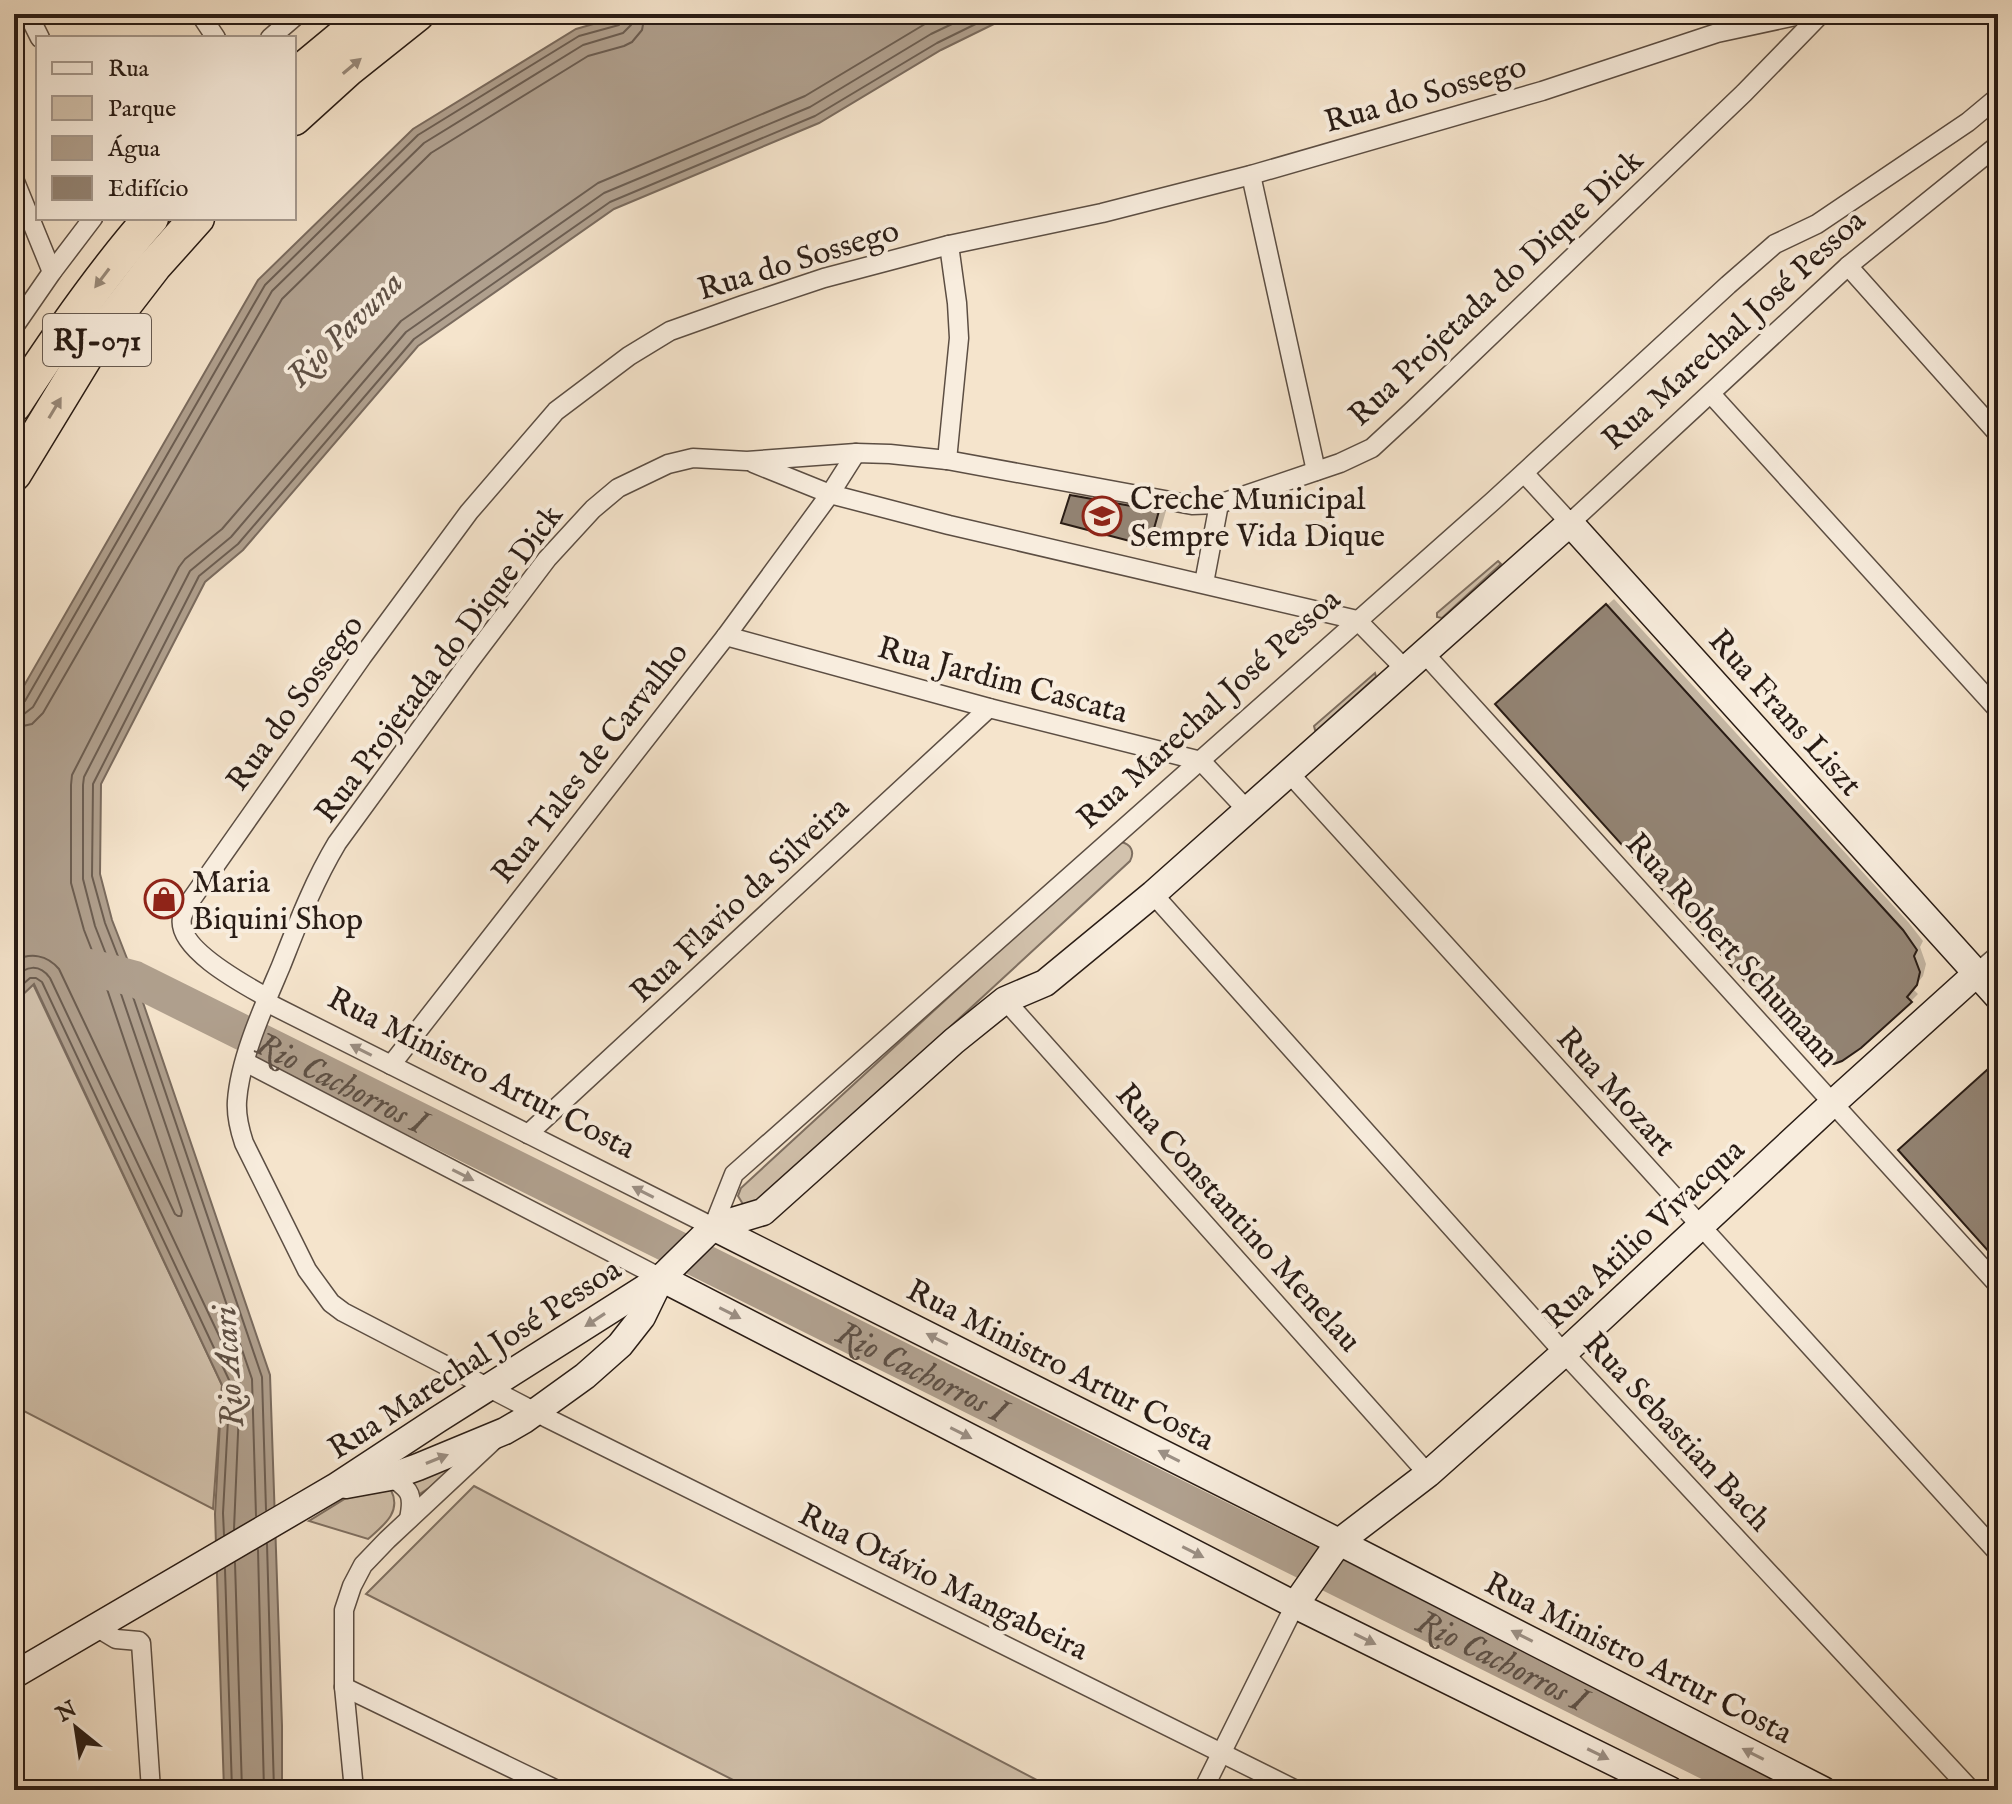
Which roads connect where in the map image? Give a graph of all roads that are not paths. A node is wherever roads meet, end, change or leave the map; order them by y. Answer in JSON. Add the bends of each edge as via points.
{"nodes":[{"id":1,"x":28,"y":14,"type":"edge"},
{"id":2,"x":200,"y":14,"type":"edge"},
{"id":3,"x":298,"y":14,"type":"edge"},
{"id":4,"x":370,"y":14,"type":"edge"},
{"id":5,"x":417,"y":14,"type":"edge"},
{"id":6,"x":1805,"y":14,"type":"edge"},
{"id":7,"x":1821,"y":14,"type":"edge"},
{"id":8,"x":39,"y":36,"type":"edge"},
{"id":9,"x":215,"y":36,"type":"edge"},
{"id":10,"x":272,"y":36,"type":"edge"},
{"id":11,"x":296,"y":75,"type":"edge"},
{"id":12,"x":1998,"y":97,"type":"edge"},
{"id":13,"x":296,"y":116,"type":"edge"},
{"id":14,"x":1995,"y":152,"type":"edge"},
{"id":15,"x":1251,"y":175,"type":"junction"},
{"id":16,"x":14,"y":179,"type":"edge"},
{"id":17,"x":91,"y":220,"type":"edge"},
{"id":18,"x":149,"y":220,"type":"edge"},
{"id":19,"x":195,"y":220,"type":"edge"},
{"id":20,"x":949,"y":245,"type":"junction"},
{"id":21,"x":1848,"y":266,"type":"junction"},
{"id":22,"x":52,"y":272,"type":"junction"},
{"id":23,"x":14,"y":327,"type":"edge"},
{"id":24,"x":1711,"y":394,"type":"junction"},
{"id":25,"x":14,"y":405,"type":"edge"},
{"id":26,"x":1998,"y":434,"type":"edge"},
{"id":27,"x":856,"y":453,"type":"junction"},
{"id":28,"x":947,"y":460,"type":"junction"},
{"id":29,"x":747,"y":461,"type":"junction"},
{"id":30,"x":1316,"y":471,"type":"junction"},
{"id":31,"x":1524,"y":473,"type":"junction"},
{"id":32,"x":14,"y":474,"type":"edge"},
{"id":33,"x":830,"y":494,"type":"junction"},
{"id":34,"x":1219,"y":504,"type":"junction"},
{"id":35,"x":1570,"y":523,"type":"junction"},
{"id":36,"x":1204,"y":583,"type":"junction"},
{"id":37,"x":1357,"y":620,"type":"junction"},
{"id":38,"x":726,"y":636,"type":"junction"},
{"id":39,"x":1415,"y":662,"type":"junction"},
{"id":40,"x":989,"y":708,"type":"junction"},
{"id":41,"x":1998,"y":710,"type":"edge"},
{"id":42,"x":1201,"y":761,"type":"junction"},
{"id":43,"x":1290,"y":774,"type":"junction"},
{"id":44,"x":1247,"y":810,"type":"junction"},
{"id":45,"x":1153,"y":894,"type":"junction"},
{"id":46,"x":1998,"y":955,"type":"edge"},
{"id":47,"x":1976,"y":974,"type":"junction"},
{"id":48,"x":1998,"y":997,"type":"edge"},
{"id":49,"x":267,"y":1000,"type":"junction"},
{"id":50,"x":1005,"y":1000,"type":"junction"},
{"id":51,"x":258,"y":1022,"type":"joint"},
{"id":52,"x":246,"y":1056,"type":"junction"},
{"id":53,"x":391,"y":1065,"type":"junction"},
{"id":54,"x":1833,"y":1103,"type":"junction"},
{"id":55,"x":528,"y":1134,"type":"junction"},
{"id":56,"x":1700,"y":1226,"type":"junction"},
{"id":57,"x":706,"y":1233,"type":"junction"},
{"id":58,"x":668,"y":1270,"type":"junction"},
{"id":59,"x":1998,"y":1285,"type":"edge"},
{"id":60,"x":1564,"y":1353,"type":"junction"},
{"id":61,"x":489,"y":1388,"type":"junction"},
{"id":62,"x":561,"y":1394,"type":"junction"},
{"id":63,"x":536,"y":1412,"type":"junction"},
{"id":64,"x":566,"y":1427,"type":"junction"},
{"id":65,"x":505,"y":1431,"type":"junction"},
{"id":66,"x":387,"y":1466,"type":"junction"},
{"id":67,"x":1428,"y":1474,"type":"junction"},
{"id":68,"x":409,"y":1519,"type":"junction"},
{"id":69,"x":1334,"y":1548,"type":"junction"},
{"id":70,"x":1998,"y":1553,"type":"edge"},
{"id":71,"x":1299,"y":1598,"type":"junction"},
{"id":72,"x":96,"y":1627,"type":"junction"},
{"id":73,"x":14,"y":1675,"type":"edge"},
{"id":74,"x":344,"y":1687,"type":"junction"},
{"id":75,"x":1222,"y":1753,"type":"junction"},
{"id":76,"x":151,"y":1790,"type":"edge"},
{"id":77,"x":354,"y":1790,"type":"edge"},
{"id":78,"x":557,"y":1790,"type":"edge"},
{"id":79,"x":1203,"y":1790,"type":"edge"},
{"id":80,"x":1296,"y":1790,"type":"edge"},
{"id":81,"x":1670,"y":1790,"type":"edge"},
{"id":82,"x":1823,"y":1790,"type":"edge"},
{"id":83,"x":1971,"y":1790,"type":"edge"}],
"edges":[{"from":1,"to":8,"type":"street"},
{"from":2,"to":9,"type":"street"},
{"from":3,"to":10,"type":"street"},
{"from":4,"to":11,"type":"highway"},
{"from":13,"to":5,"type":"highway","one_way":true},
{"from":6,"to":15,"type":"street","name":"Rua do Sossego","via":[[1717,33],[1542,91]]},
{"from":7,"to":30,"type":"street","name":"Rua Projetada do Dique Dick","via":[[1372,448]]},
{"from":12,"to":31,"type":"street","name":"Rua Marechal José Pessoa","via":[[1817,224],[1775,244]]},
{"from":14,"to":21,"type":"street","name":"Rua Marechal José Pessoa"},
{"from":15,"to":20,"type":"street","name":"Rua do Sossego"},
{"from":15,"to":30,"type":"street"},
{"from":16,"to":22,"type":"street"},
{"from":17,"to":22,"type":"street"},
{"from":18,"to":25,"type":"highway","number":"RJ-071","one_way":true},
{"from":32,"to":19,"type":"highway","number":"RJ-071","one_way":true,"via":[[90,349]]},
{"from":20,"to":28,"type":"street","via":[[959,338]]},
{"from":20,"to":49,"type":"street","name":"Rua do Sossego","via":[[824,278],[670,331],[556,411],[469,512],[186,910],[183,930],[196,950]]},
{"from":21,"to":24,"type":"street","name":"Rua Marechal José Pessoa"},
{"from":21,"to":26,"type":"street"},
{"from":22,"to":23,"type":"street"},
{"from":24,"to":35,"type":"street","name":"Rua Marechal José Pessoa"},
{"from":24,"to":41,"type":"street"},
{"from":27,"to":28,"type":"street","name":"Rua Projetada do Dique Dick"},
{"from":27,"to":29,"type":"street","name":"Rua Projetada do Dique Dick"},
{"from":27,"to":33,"type":"street","name":"Rua Tales de Carvalho"},
{"from":28,"to":34,"type":"street","name":"Rua Projetada do Dique Dick","via":[[1192,505]]},
{"from":29,"to":33,"type":"street"},
{"from":29,"to":49,"type":"street","name":"Rua Projetada do Dique Dick","via":[[693,458],[618,488],[547,559],[337,843]]},
{"from":30,"to":34,"type":"street","name":"Rua Projetada do Dique Dick"},
{"from":31,"to":35,"type":"street","name":"Rua Frans Liszt"},
{"from":31,"to":37,"type":"street","name":"Rua Marechal José Pessoa"},
{"from":33,"to":36,"type":"street"},
{"from":33,"to":38,"type":"street","name":"Rua Tales de Carvalho"},
{"from":34,"to":36,"type":"street"},
{"from":35,"to":39,"type":"street","name":"Rua Marechal José Pessoa"},
{"from":35,"to":47,"type":"street","name":"Rua Frans Liszt"},
{"from":36,"to":37,"type":"street"},
{"from":37,"to":39,"type":"street","name":"Rua Robert Schumann"},
{"from":37,"to":42,"type":"street","name":"Rua Marechal José Pessoa"},
{"from":38,"to":40,"type":"street","name":"Rua Jardim Cascata"},
{"from":38,"to":53,"type":"street","name":"Rua Tales de Carvalho"},
{"from":39,"to":43,"type":"street","name":"Rua Marechal José Pessoa"},
{"from":39,"to":54,"type":"street","name":"Rua Robert Schumann"},
{"from":40,"to":42,"type":"street","name":"Rua Jardim Cascata"},
{"from":40,"to":55,"type":"street","name":"Rua Flavio da Silveira"},
{"from":42,"to":44,"type":"street"},
{"from":42,"to":57,"type":"street","name":"Rua Marechal José Pessoa","via":[[734,1174]]},
{"from":43,"to":44,"type":"street","name":"Rua Marechal José Pessoa"},
{"from":43,"to":56,"type":"street","name":"Rua Mozart"},
{"from":44,"to":45,"type":"street","name":"Rua Marechal José Pessoa"},
{"from":45,"to":50,"type":"street","name":"Rua Marechal José Pessoa","via":[[1045,983]]},
{"from":45,"to":60,"type":"street","name":"Rua Sebastian Bach"},
{"from":46,"to":47,"type":"street","name":"Rua Atilio Vivacqua"},
{"from":47,"to":48,"type":"street","name":"Rua Frans Liszt"},
{"from":47,"to":54,"type":"street","name":"Rua Atilio Vivacqua"},
{"from":49,"to":51,"type":"street","name":"Rua Projetada do Dique Dick"},
{"from":53,"to":49,"type":"street","name":"Rua Ministro Artur Costa","one_way":true},
{"from":50,"to":57,"type":"street","name":"Rua Marechal José Pessoa","via":[[763,1212]]},
{"from":50,"to":67,"type":"street","name":"Rua Constantino Menelau"},
{"from":51,"to":52,"type":"street","name":"Rua Otávio Mangabeira"},
{"from":52,"to":58,"type":"street","one_way":true},
{"from":52,"to":61,"type":"street","name":"Rua Otávio Mangabeira","via":[[237,1099],[244,1143],[320,1289],[343,1312]]},
{"from":53,"to":55,"type":"street","name":"Rua Ministro Artur Costa"},
{"from":54,"to":56,"type":"street","name":"Rua Atilio Vivacqua"},
{"from":54,"to":59,"type":"street","name":"Rua Robert Schumann"},
{"from":57,"to":55,"type":"street","name":"Rua Ministro Artur Costa","one_way":true},
{"from":56,"to":60,"type":"street","name":"Rua Atilio Vivacqua"},
{"from":56,"to":70,"type":"street","name":"Rua Mozart"},
{"from":57,"to":58,"type":"street","name":"Rua Marechal José Pessoa"},
{"from":69,"to":57,"type":"street","name":"Rua Ministro Artur Costa","one_way":true},
{"from":58,"to":61,"type":"street","name":"Rua Marechal José Pessoa","one_way":true},
{"from":58,"to":62,"type":"street","name":"Rua Marechal José Pessoa","via":[[630,1334]]},
{"from":58,"to":71,"type":"street","one_way":true},
{"from":60,"to":67,"type":"street","name":"Rua Atilio Vivacqua"},
{"from":60,"to":83,"type":"street","name":"Rua Sebastian Bach"},
{"from":61,"to":63,"type":"street","name":"Rua Otávio Mangabeira"},
{"from":61,"to":66,"type":"street","name":"Rua Marechal José Pessoa"},
{"from":62,"to":63,"type":"street","name":"Rua Marechal José Pessoa"},
{"from":62,"to":64,"type":"street"},
{"from":63,"to":64,"type":"street","name":"Rua Otávio Mangabeira"},
{"from":63,"to":65,"type":"street","name":"Rua Marechal José Pessoa"},
{"from":64,"to":75,"type":"street","name":"Rua Otávio Mangabeira"},
{"from":66,"to":65,"type":"street","name":"Rua Marechal José Pessoa","one_way":true,"via":[[432,1461]]},
{"from":65,"to":68,"type":"street"},
{"from":66,"to":68,"type":"street","via":[[410,1494]]},
{"from":66,"to":72,"type":"street","name":"Rua Marechal José Pessoa","via":[[335,1487]]},
{"from":67,"to":69,"type":"street","name":"Rua Atilio Vivacqua"},
{"from":68,"to":74,"type":"street","via":[[363,1565],[352,1586],[344,1610]]},
{"from":69,"to":71,"type":"street","name":"Rua Atilio Vivacqua"},
{"from":82,"to":69,"type":"street","name":"Rua Ministro Artur Costa","one_way":true},
{"from":71,"to":75,"type":"street"},
{"from":71,"to":81,"type":"street","one_way":true},
{"from":72,"to":73,"type":"street"},
{"from":72,"to":76,"type":"street","via":[[116,1639],[141,1643]]},
{"from":74,"to":77,"type":"street"},
{"from":74,"to":78,"type":"street"},
{"from":75,"to":79,"type":"street"},
{"from":75,"to":80,"type":"street","name":"Rua Otávio Mangabeira"}]}
